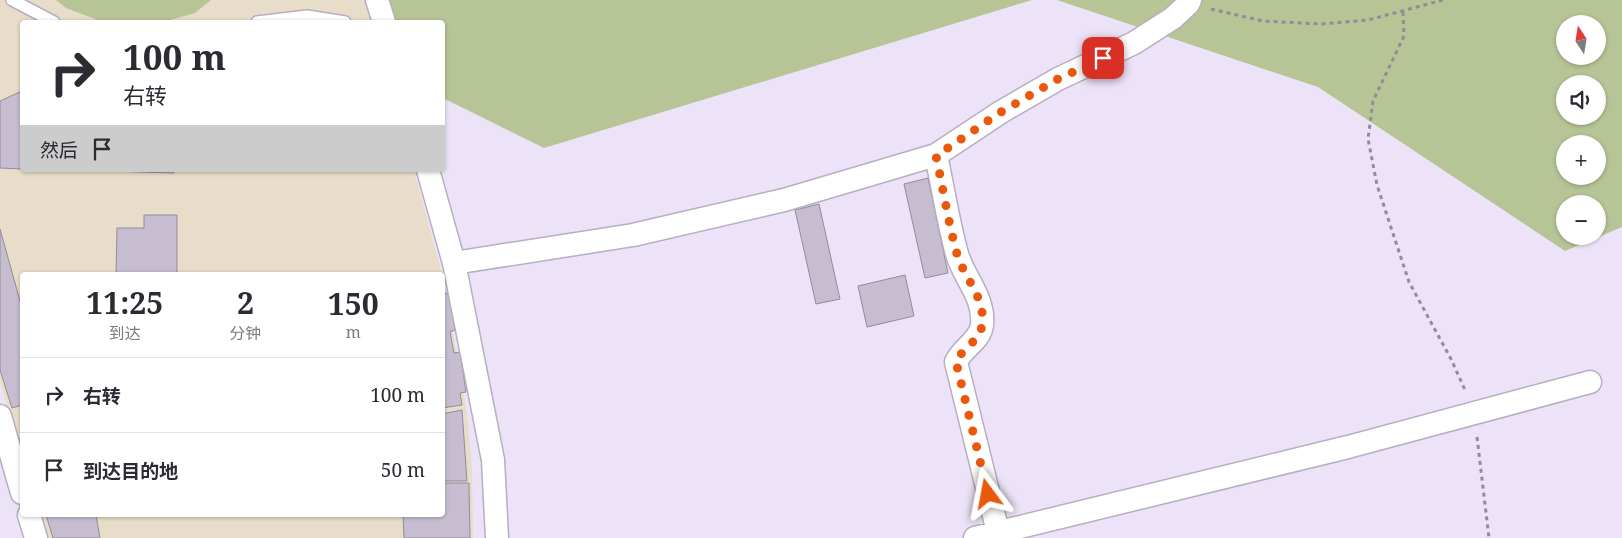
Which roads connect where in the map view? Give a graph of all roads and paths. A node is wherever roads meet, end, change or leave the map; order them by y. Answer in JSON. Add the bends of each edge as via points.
{"nodes":[{"id":1,"x":12,"y":0,"type":"edge"},
{"id":2,"x":377,"y":0,"type":"edge"},
{"id":3,"x":1443,"y":0,"type":"edge"},
{"id":4,"x":1189,"y":2,"type":"edge"},
{"id":5,"x":1403,"y":12,"type":"junction"},
{"id":6,"x":50,"y":20,"type":"edge"},
{"id":7,"x":274,"y":20,"type":"edge"},
{"id":8,"x":332,"y":20,"type":"edge"},
{"id":9,"x":383,"y":20,"type":"edge"},
{"id":10,"x":936,"y":156,"type":"junction"},
{"id":11,"x":429,"y":172,"type":"edge"},
{"id":12,"x":454,"y":263,"type":"junction"},
{"id":13,"x":1590,"y":382,"type":"dead end"},
{"id":14,"x":1475,"y":412,"type":"junction"},
{"id":15,"x":0,"y":416,"type":"edge"},
{"id":16,"x":20,"y":486,"type":"edge"},
{"id":17,"x":30,"y":517,"type":"edge"},
{"id":18,"x":998,"y":532,"type":"junction"},
{"id":19,"x":36,"y":538,"type":"edge"},
{"id":20,"x":497,"y":538,"type":"edge"},
{"id":21,"x":974,"y":538,"type":"edge"},
{"id":22,"x":1489,"y":538,"type":"edge"}],
"edges":[{"from":1,"to":6,"type":"lane"},
{"from":2,"to":9,"type":"street"},
{"from":3,"to":5,"type":"path"},
{"from":4,"to":5,"type":"path","via":[[1263,21],[1321,24],[1368,20]]},
{"from":4,"to":10,"type":"street","via":[[1173,18],[1134,43],[1058,79],[1001,112]]},
{"from":5,"to":14,"type":"path","via":[[1404,36],[1373,101],[1368,139],[1377,185],[1409,282]]},
{"from":7,"to":8,"type":"lane","via":[[307,16]]},
{"from":10,"to":12,"type":"street","via":[[784,200],[633,235]]},
{"from":10,"to":18,"type":"street","via":[[958,256],[982,312],[980,334],[956,362]]},
{"from":11,"to":12,"type":"street"},
{"from":12,"to":20,"type":"street","via":[[493,460]]},
{"from":13,"to":14,"type":"street"},
{"from":14,"to":18,"type":"street","via":[[1348,447]]},
{"from":14,"to":22,"type":"path"},
{"from":15,"to":16,"type":"street"},
{"from":17,"to":19,"type":"street"},
{"from":18,"to":21,"type":"street"}]}
